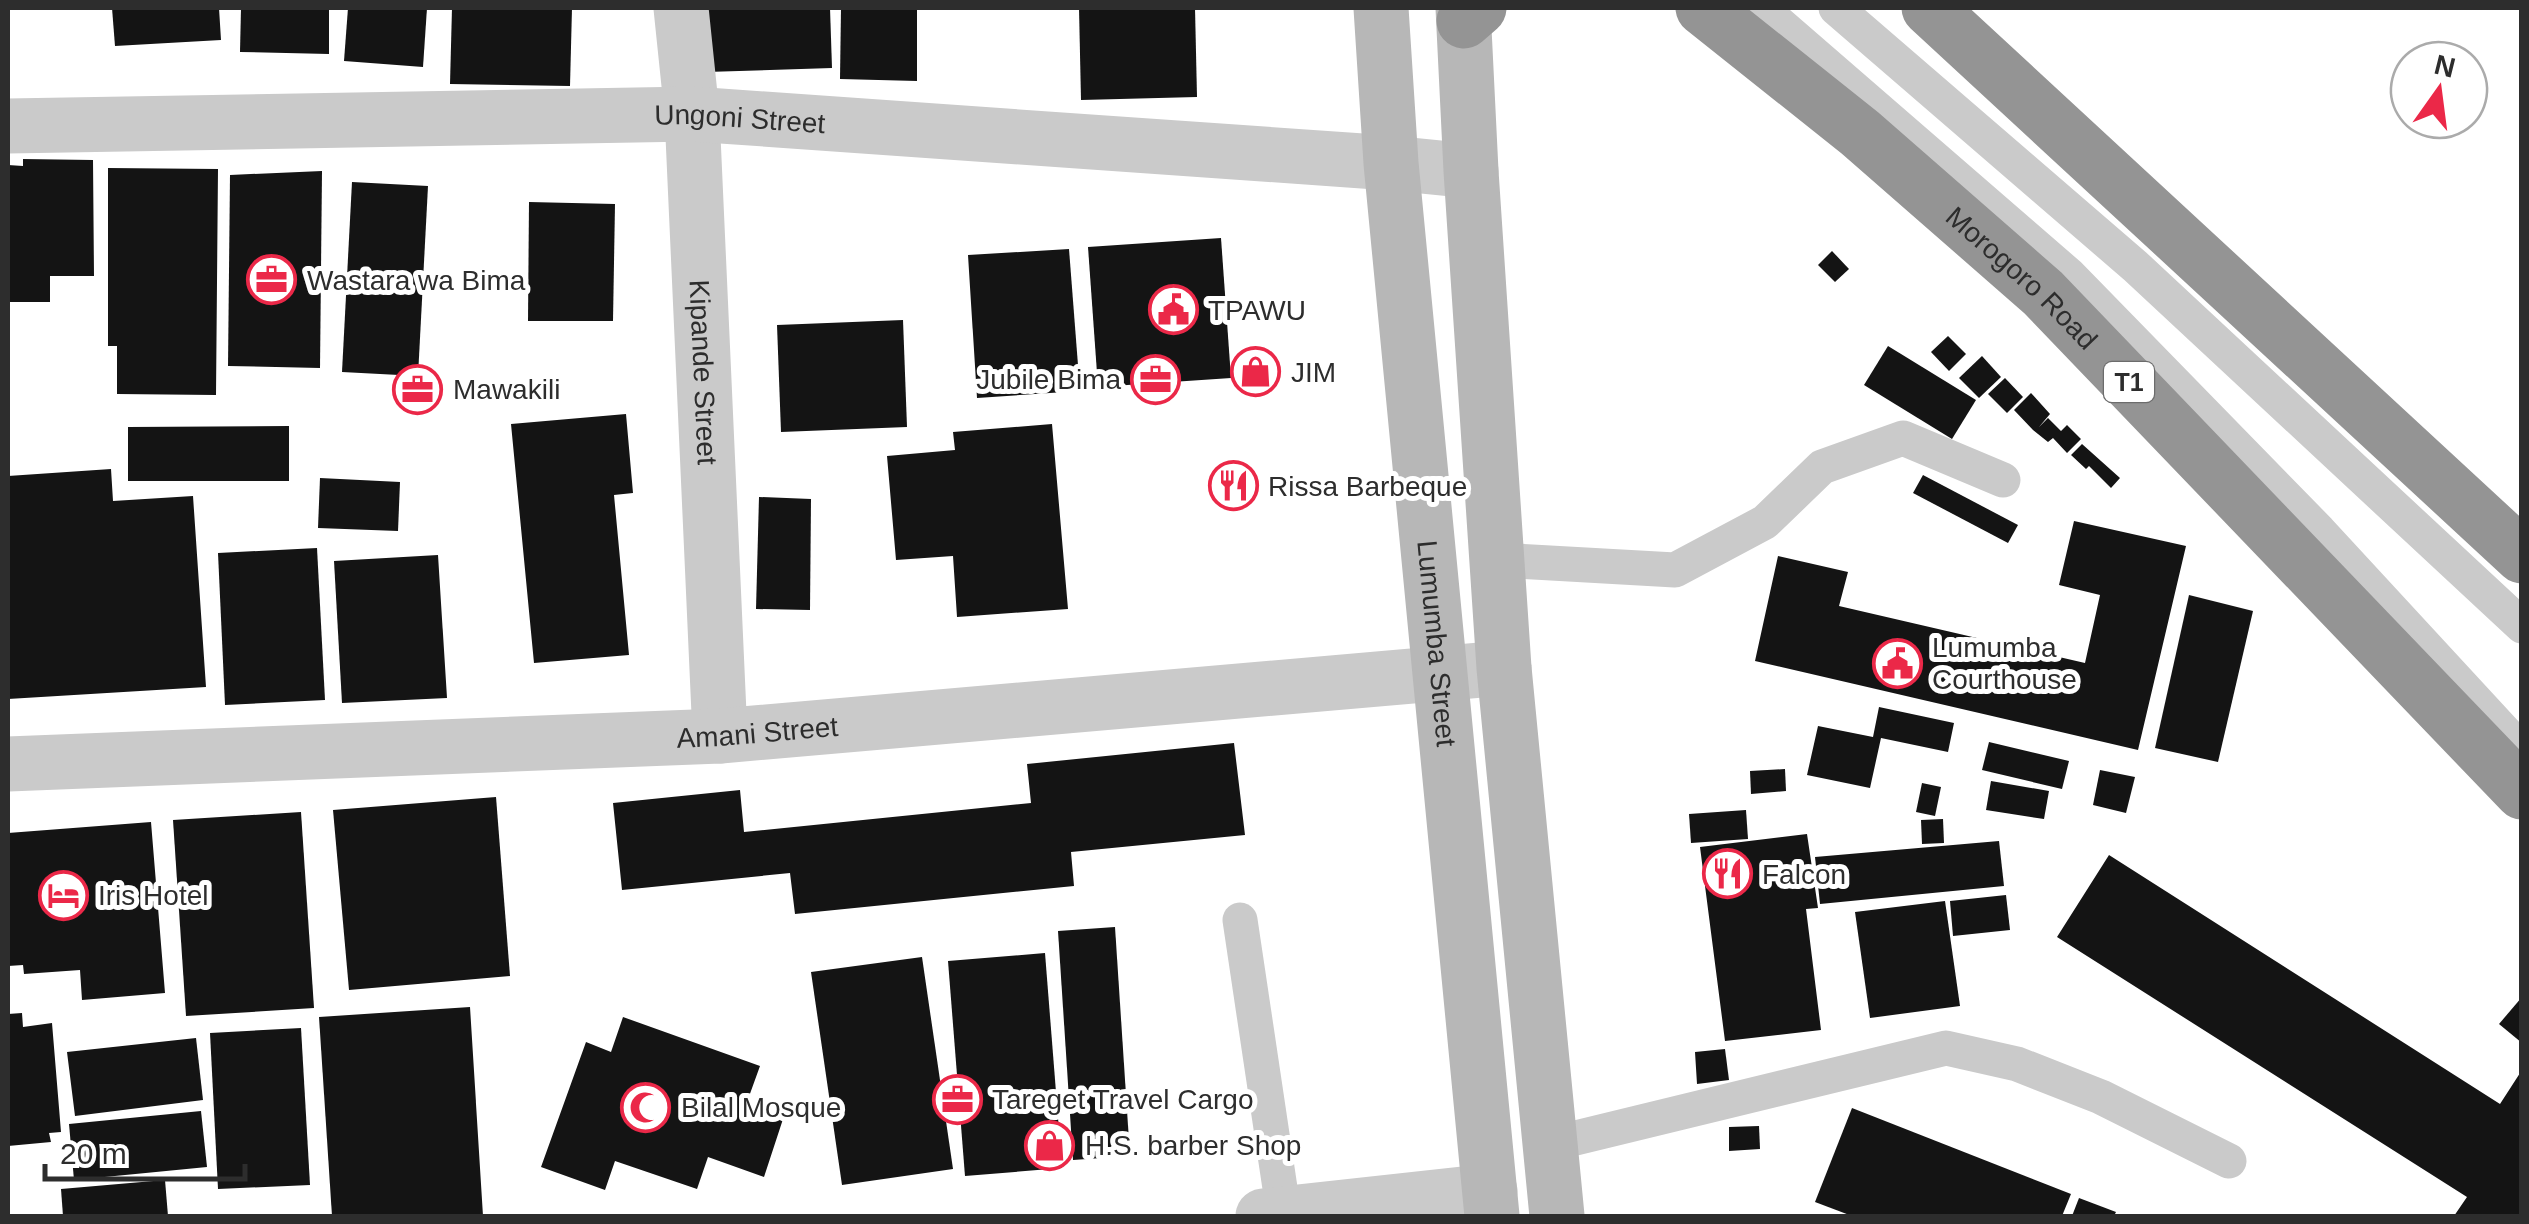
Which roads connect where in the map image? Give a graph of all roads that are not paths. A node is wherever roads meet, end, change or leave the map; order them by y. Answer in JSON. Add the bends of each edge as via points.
{"nodes":[{"id":1,"x":681,"y":8,"type":"edge"},
{"id":2,"x":1381,"y":8,"type":"edge"},
{"id":3,"x":1703,"y":8,"type":"edge"},
{"id":4,"x":1761,"y":8,"type":"edge"},
{"id":5,"x":1836,"y":8,"type":"edge"},
{"id":6,"x":1930,"y":8,"type":"edge"},
{"id":7,"x":1469,"y":12,"type":"edge"},
{"id":8,"x":692,"y":114,"type":"junction"},
{"id":9,"x":8,"y":126,"type":"edge"},
{"id":10,"x":1392,"y":163,"type":"junction"},
{"id":11,"x":1470,"y":171,"type":"junction"},
{"id":12,"x":2003,"y":480,"type":"dead end"},
{"id":13,"x":2522,"y":556,"type":"edge"},
{"id":14,"x":1497,"y":560,"type":"junction"},
{"id":15,"x":2522,"y":626,"type":"edge"},
{"id":16,"x":1504,"y":668,"type":"junction"},
{"id":17,"x":1441,"y":674,"type":"junction"},
{"id":18,"x":720,"y":736,"type":"junction"},
{"id":19,"x":2522,"y":751,"type":"edge"},
{"id":20,"x":8,"y":764,"type":"edge"},
{"id":21,"x":2522,"y":792,"type":"edge"},
{"id":22,"x":1240,"y":920,"type":"dead end"},
{"id":23,"x":1550,"y":1144,"type":"junction"},
{"id":24,"x":2229,"y":1161,"type":"dead end"},
{"id":25,"x":1491,"y":1204,"type":"edge"},
{"id":26,"x":1273,"y":1216,"type":"edge"},
{"id":27,"x":1557,"y":1216,"type":"edge"}],
"edges":[{"from":1,"to":8,"type":"street","name":"Kipande Street"},
{"from":2,"to":10,"type":"main road","name":"Lumumba Street"},
{"from":3,"to":21,"type":"highway","name":"Morogoro Road","number":"T1","via":[[1860,133],[2043,293]]},
{"from":4,"to":19,"type":"lane","name":"Morogoro Road","via":[[2069,275]]},
{"from":5,"to":15,"type":"lane","via":[[2136,266]]},
{"from":6,"to":13,"type":"highway"},
{"from":7,"to":11,"type":"main road"},
{"from":8,"to":9,"type":"street","name":"Ungoni Street"},
{"from":8,"to":10,"type":"street","name":"Ungoni Street"},
{"from":8,"to":18,"type":"street","name":"Kipande Street"},
{"from":10,"to":11,"type":"street","name":"Ungoni Street"},
{"from":10,"to":17,"type":"main road","name":"Lumumba Street"},
{"from":11,"to":14,"type":"main road"},
{"from":12,"to":14,"type":"lane","via":[[1903,438],[1822,467],[1765,522],[1675,570]]},
{"from":14,"to":16,"type":"main road"},
{"from":16,"to":17,"type":"street","name":"Amani Street"},
{"from":16,"to":23,"type":"main road"},
{"from":17,"to":18,"type":"street","name":"Amani Street"},
{"from":17,"to":25,"type":"main road","name":"Lumumba Street"},
{"from":18,"to":20,"type":"street","name":"Amani Street"},
{"from":22,"to":26,"type":"lane"},
{"from":23,"to":24,"type":"lane","via":[[1946,1048],[2017,1064]]},
{"from":23,"to":27,"type":"main road"},
{"from":25,"to":26,"type":"street"}]}
